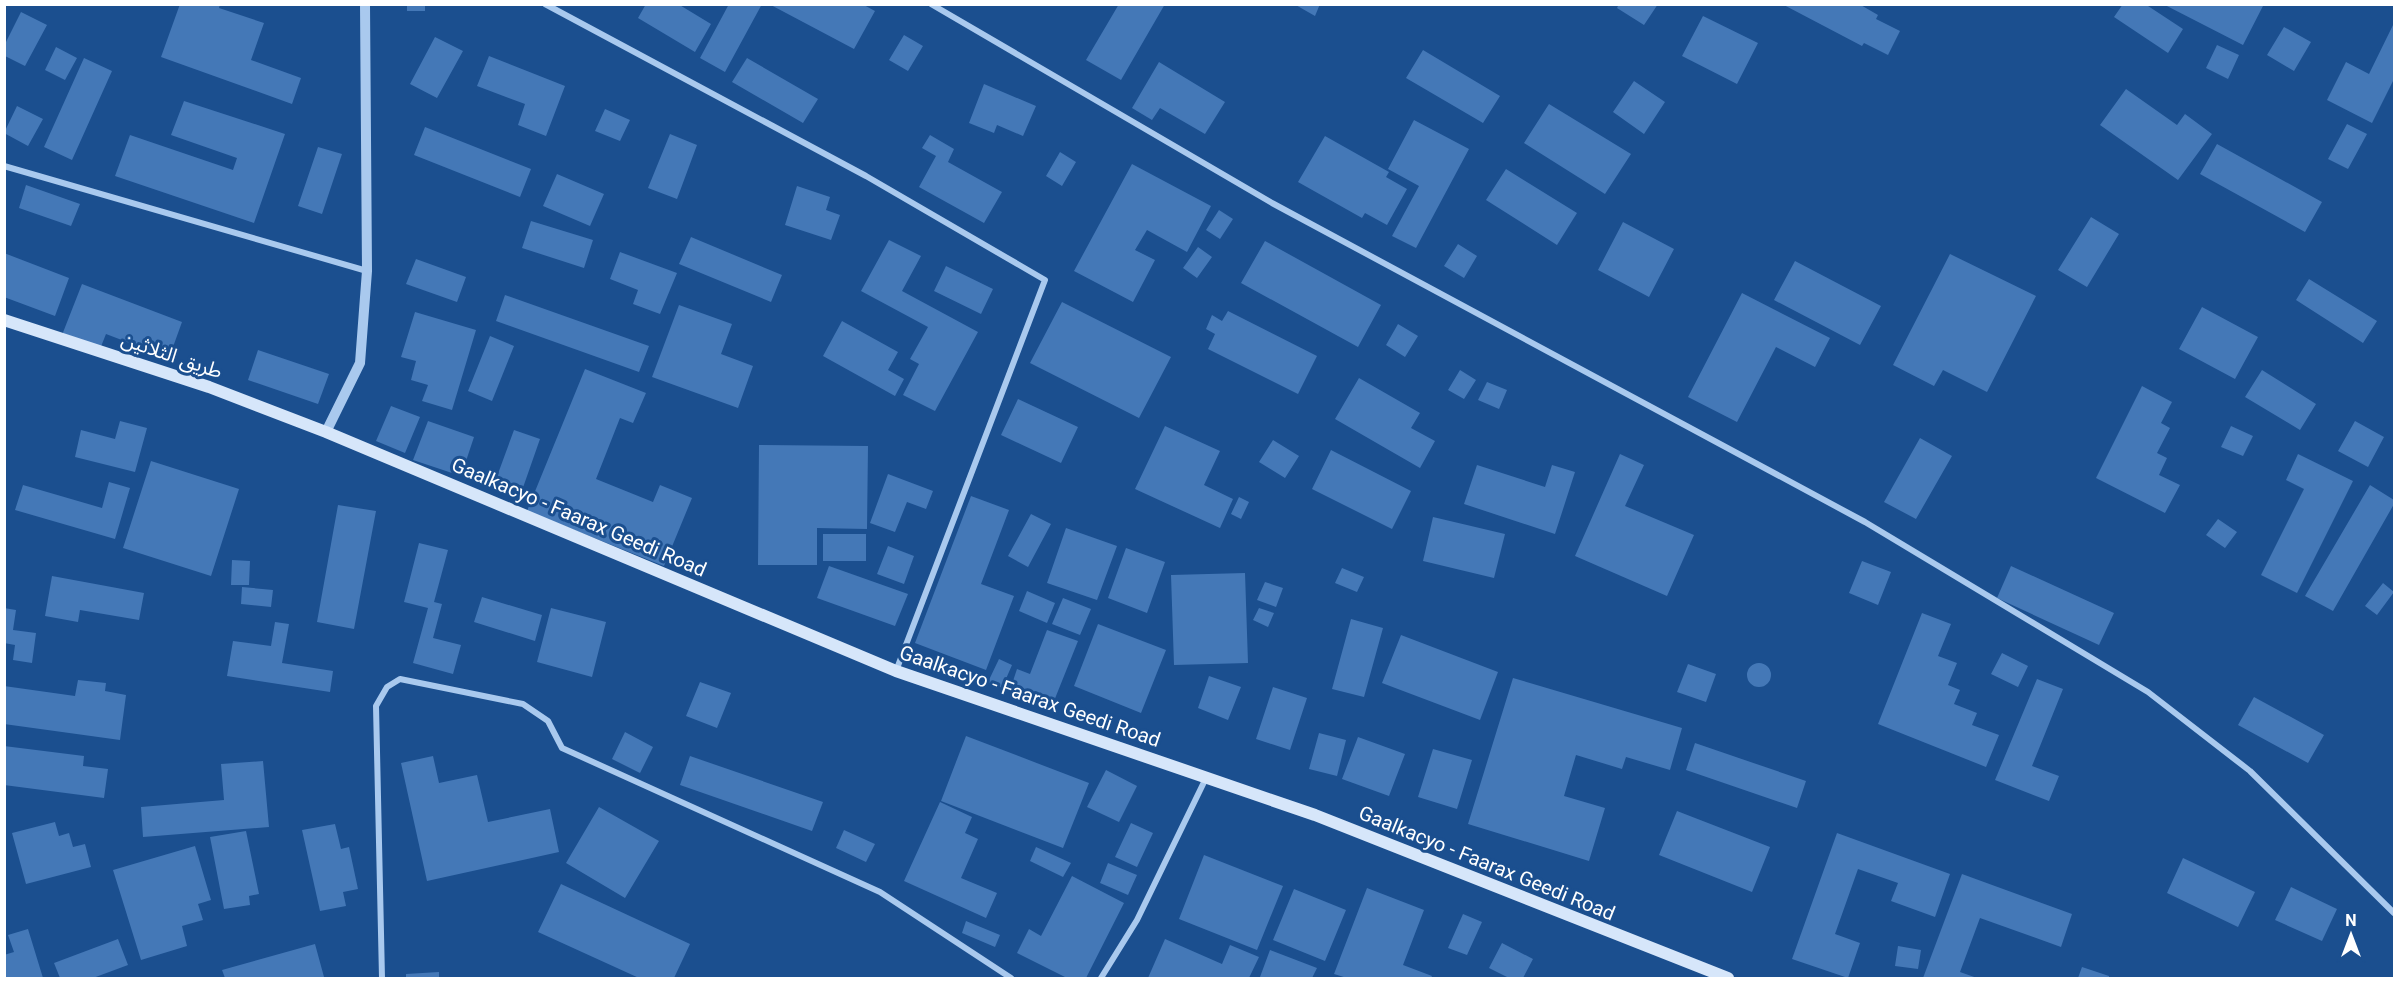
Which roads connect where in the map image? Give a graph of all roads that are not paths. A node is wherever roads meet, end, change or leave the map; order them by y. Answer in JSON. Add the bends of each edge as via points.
{"nodes":[{"id":1,"x":365,"y":4,"type":"edge"},
{"id":2,"x":545,"y":4,"type":"edge"},
{"id":3,"x":931,"y":4,"type":"edge"},
{"id":4,"x":4,"y":166,"type":"edge"},
{"id":5,"x":367,"y":271,"type":"junction"},
{"id":6,"x":4,"y":320,"type":"edge"},
{"id":7,"x":326,"y":432,"type":"junction"},
{"id":8,"x":896,"y":671,"type":"junction"},
{"id":9,"x":1206,"y":778,"type":"junction"},
{"id":10,"x":2394,"y":914,"type":"edge"},
{"id":11,"x":382,"y":978,"type":"edge"},
{"id":12,"x":1011,"y":978,"type":"edge"},
{"id":13,"x":1101,"y":978,"type":"edge"},
{"id":14,"x":1728,"y":978,"type":"edge"}],
"edges":[{"from":1,"to":5,"type":"street"},
{"from":2,"to":8,"type":"street","via":[[866,176],[1045,280]]},
{"from":3,"to":10,"type":"street","via":[[1272,203],[1866,522],[2148,692],[2250,771]]},
{"from":4,"to":5,"type":"street"},
{"from":5,"to":7,"type":"street","via":[[360,363]]},
{"from":6,"to":7,"type":"main road","name":"طريق الثلاثين","via":[[209,387]]},
{"from":7,"to":8,"type":"main road","name":"Gaalkacyo - Faarax Geedi Road"},
{"from":8,"to":9,"type":"main road","name":"Gaalkacyo - Faarax Geedi Road"},
{"from":9,"to":13,"type":"street","via":[[1137,920]]},
{"from":9,"to":14,"type":"main road","name":"Gaalkacyo - Faarax Geedi Road","via":[[1315,815]]},
{"from":11,"to":12,"type":"street","via":[[376,706],[387,687],[400,679],[523,704],[548,721],[562,748],[880,892]]}]}
